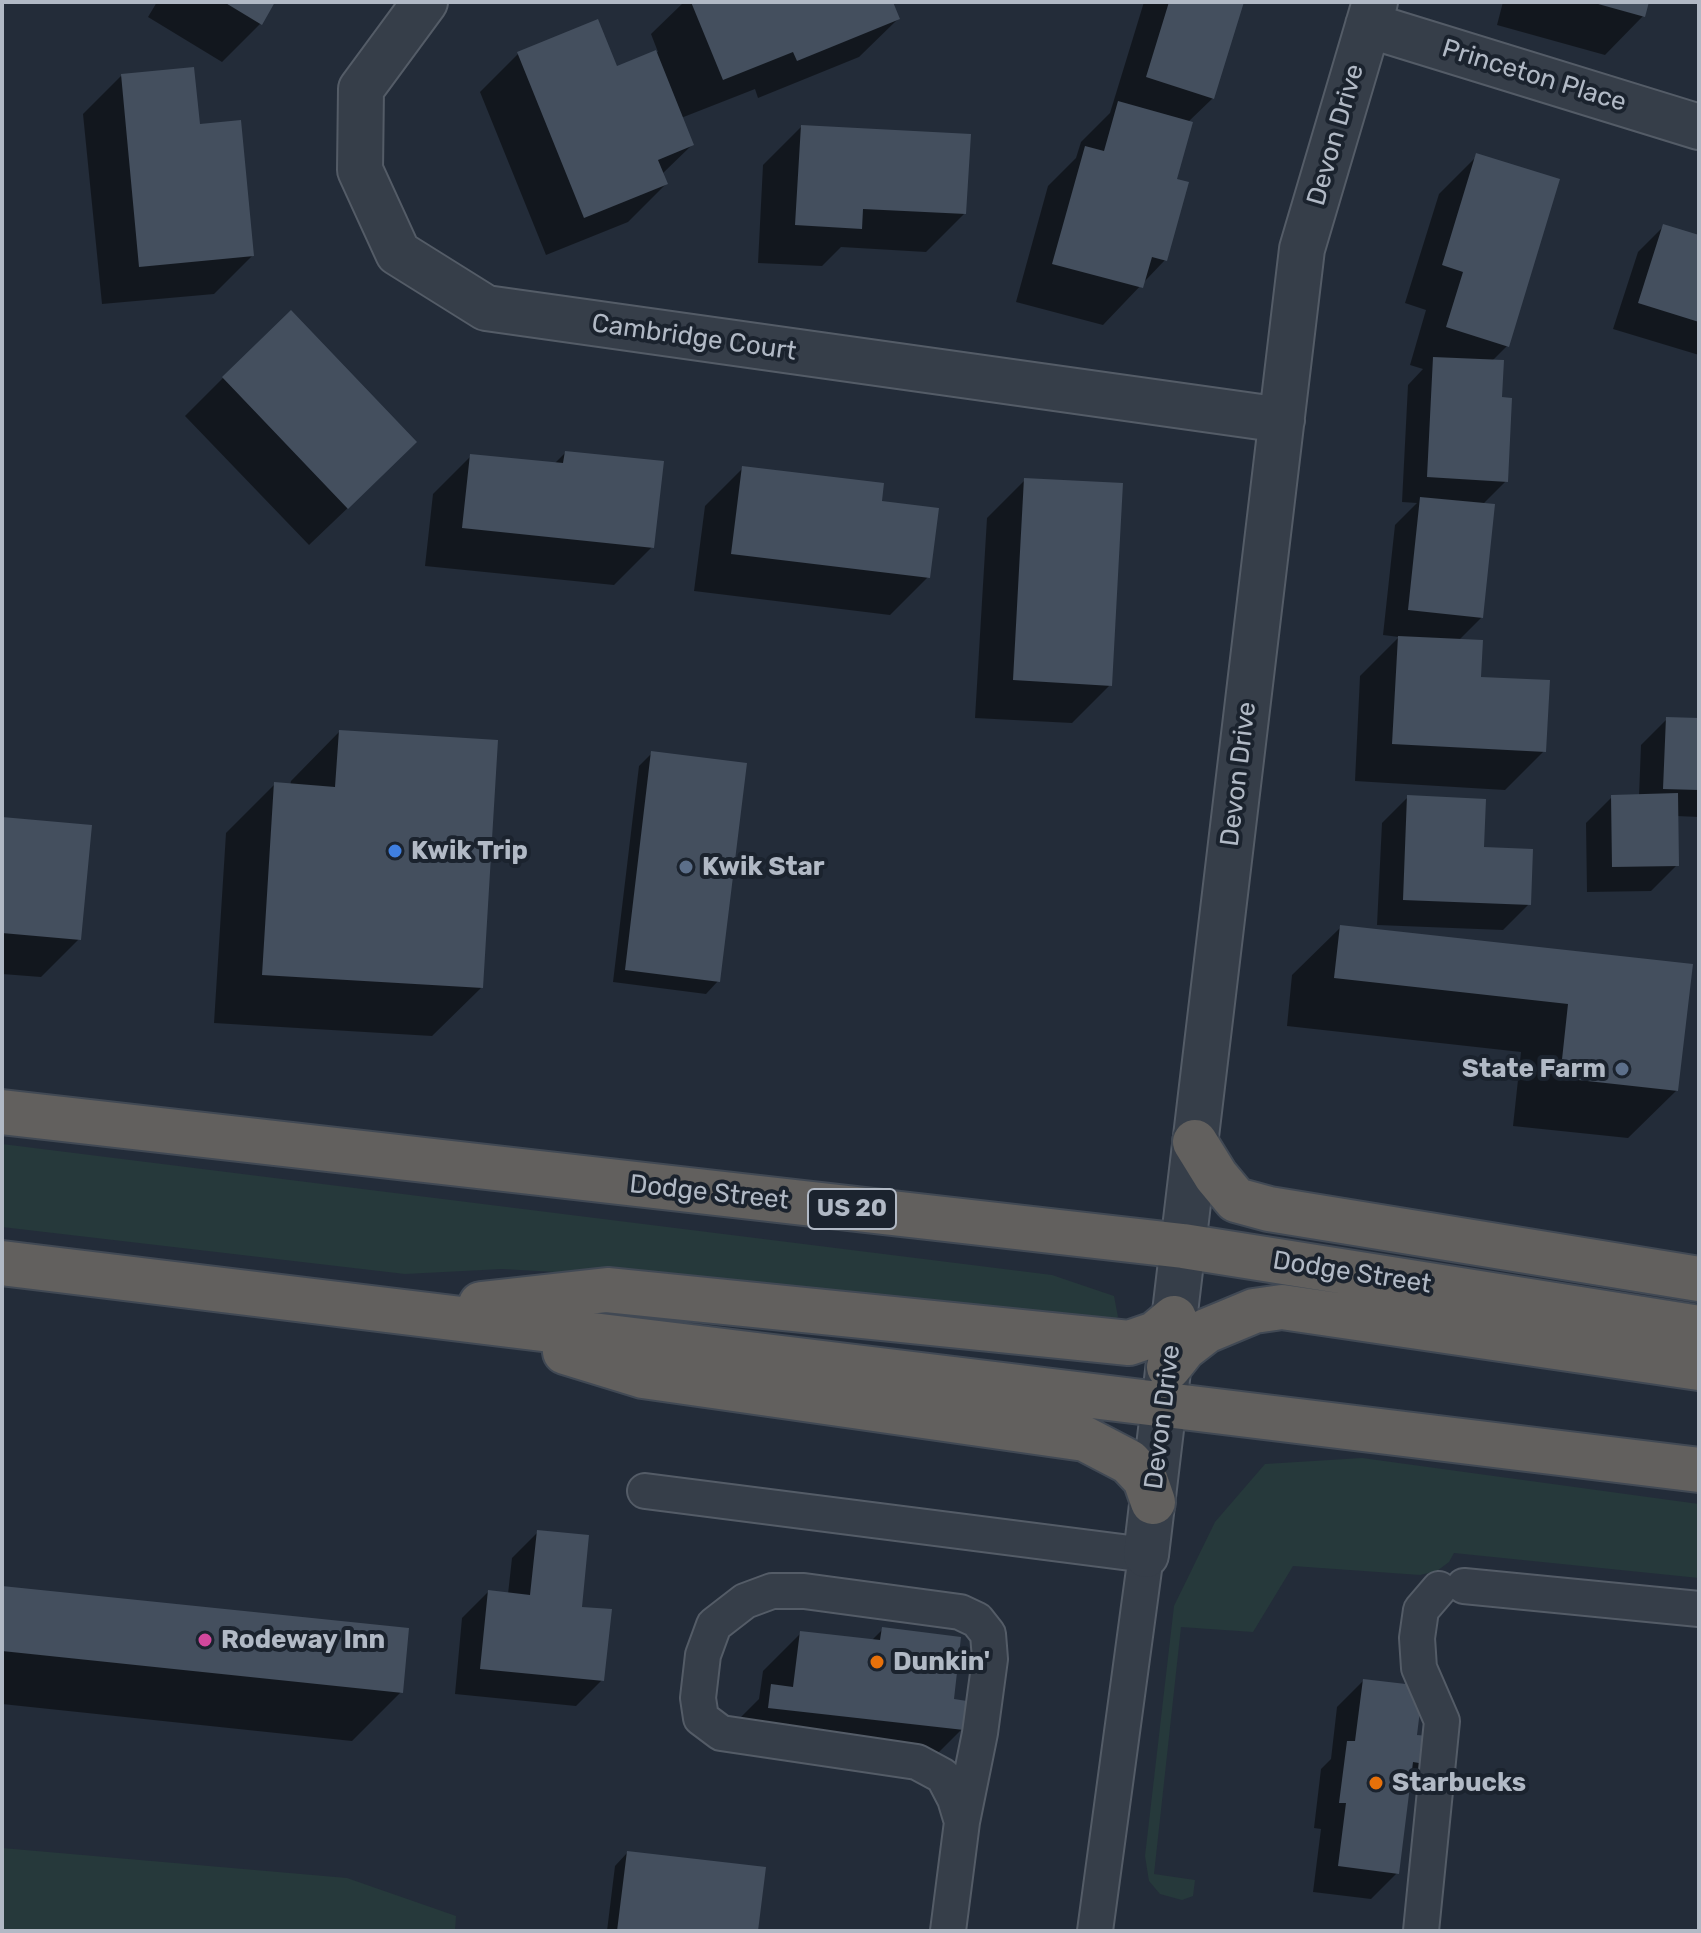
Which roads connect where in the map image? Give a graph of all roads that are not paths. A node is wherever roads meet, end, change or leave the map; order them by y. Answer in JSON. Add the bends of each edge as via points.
{"nodes":[{"id":1,"x":425,"y":2,"type":"edge"},
{"id":2,"x":1372,"y":13,"type":"edge"},
{"id":3,"x":1699,"y":127,"type":"edge"},
{"id":4,"x":1282,"y":420,"type":"junction"},
{"id":5,"x":2,"y":1112,"type":"edge"},
{"id":6,"x":1195,"y":1142,"type":"junction"},
{"id":7,"x":1183,"y":1246,"type":"junction"},
{"id":8,"x":2,"y":1263,"type":"edge"},
{"id":9,"x":1699,"y":1279,"type":"edge"},
{"id":10,"x":407,"y":1312,"type":"junction"},
{"id":11,"x":456,"y":1318,"type":"junction"},
{"id":12,"x":1174,"y":1318,"type":"junction"},
{"id":13,"x":1699,"y":1328,"type":"edge"},
{"id":14,"x":1699,"y":1368,"type":"edge"},
{"id":15,"x":1167,"y":1386,"type":"junction"},
{"id":16,"x":1699,"y":1470,"type":"edge"},
{"id":17,"x":645,"y":1491,"type":"dead end"},
{"id":18,"x":1153,"y":1502,"type":"junction"},
{"id":19,"x":1146,"y":1555,"type":"junction"},
{"id":20,"x":1699,"y":1609,"type":"edge"},
{"id":21,"x":962,"y":1822,"type":"junction"},
{"id":22,"x":948,"y":1931,"type":"edge"},
{"id":23,"x":1095,"y":1931,"type":"edge"},
{"id":24,"x":1421,"y":1931,"type":"edge"}],
"edges":[{"from":1,"to":4,"type":"street","name":"Cambridge Court","via":[[361,89],[360,170],[398,253],[486,308]]},
{"from":2,"to":3,"type":"street","name":"Princeton Place"},
{"from":2,"to":4,"type":"street","name":"Devon Drive","via":[[1302,249]]},
{"from":4,"to":6,"type":"street","name":"Devon Drive"},
{"from":5,"to":7,"type":"highway","name":"Dodge Street","number":"US 20"},
{"from":6,"to":7,"type":"street","name":"Devon Drive"},
{"from":6,"to":9,"type":"highway","via":[[1236,1200],[1247,1203]]},
{"from":7,"to":12,"type":"street","name":"Devon Drive"},
{"from":7,"to":13,"type":"highway","name":"Dodge Street","number":"US 20"},
{"from":8,"to":10,"type":"highway"},
{"from":10,"to":11,"type":"highway"},
{"from":10,"to":12,"type":"highway","via":[[607,1290],[1129,1343],[1155,1334]]},
{"from":11,"to":15,"type":"highway"},
{"from":11,"to":18,"type":"highway","via":[[643,1376],[1085,1439],[1129,1462],[1145,1479]]},
{"from":12,"to":15,"type":"street","name":"Devon Drive"},
{"from":14,"to":15,"type":"highway","via":[[1282,1307],[1254,1311],[1206,1331],[1184,1348]]},
{"from":15,"to":16,"type":"highway"},
{"from":15,"to":18,"type":"street","name":"Devon Drive"},
{"from":17,"to":19,"type":"lane"},
{"from":18,"to":19,"type":"street","name":"Devon Drive"},
{"from":19,"to":23,"type":"lane"},
{"from":20,"to":24,"type":"lane","via":[[1452,1587],[1421,1610],[1419,1668],[1442,1721]]},
{"from":21,"to":21,"type":"lane","via":[[990,1659],[988,1634],[977,1620],[960,1612],[772,1591],[745,1601],[714,1625],[703,1655],[701,1718],[721,1733],[917,1762],[943,1776]]},
{"from":21,"to":22,"type":"lane"}]}
